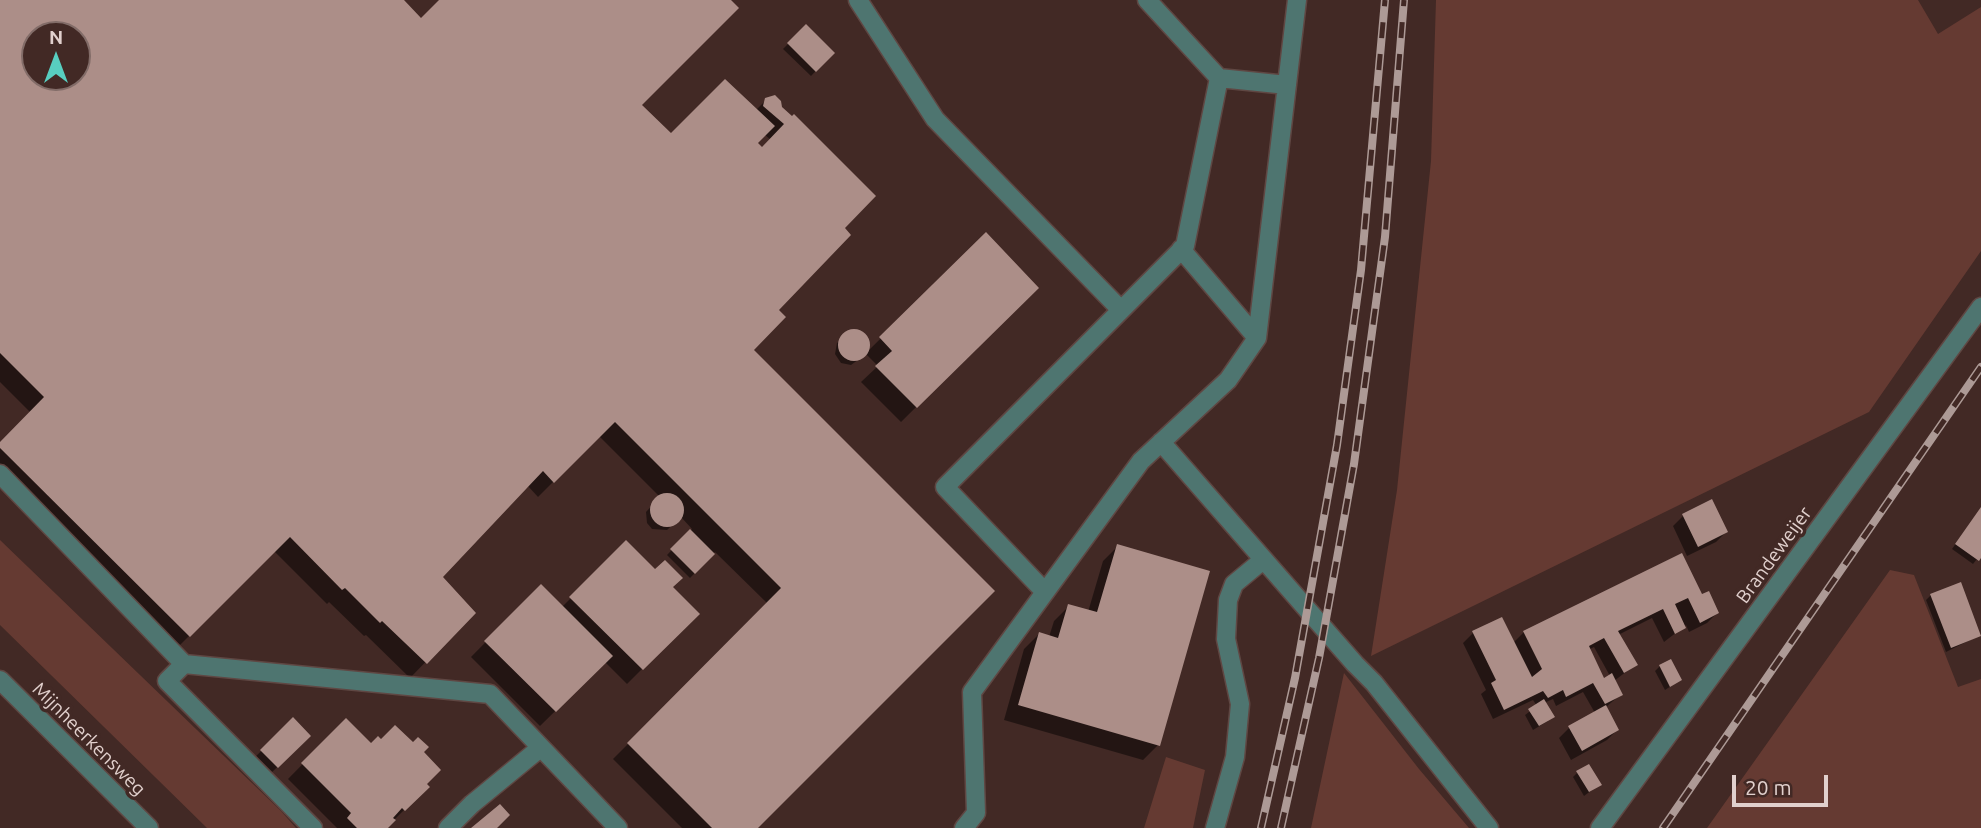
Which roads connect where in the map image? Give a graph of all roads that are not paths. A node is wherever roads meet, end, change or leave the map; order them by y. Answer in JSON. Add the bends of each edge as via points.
{"nodes":[{"id":1,"x":858,"y":0,"type":"edge"},
{"id":2,"x":1147,"y":0,"type":"edge"},
{"id":3,"x":1297,"y":0,"type":"edge"},
{"id":4,"x":1219,"y":78,"type":"junction"},
{"id":5,"x":1287,"y":85,"type":"junction"},
{"id":6,"x":1181,"y":249,"type":"junction"},
{"id":7,"x":1981,"y":307,"type":"edge"},
{"id":8,"x":1121,"y":310,"type":"junction"},
{"id":9,"x":1257,"y":338,"type":"junction"},
{"id":10,"x":1161,"y":442,"type":"junction"},
{"id":11,"x":0,"y":474,"type":"edge"},
{"id":12,"x":1263,"y":560,"type":"junction"},
{"id":13,"x":1045,"y":592,"type":"junction"},
{"id":14,"x":184,"y":664,"type":"junction"},
{"id":15,"x":0,"y":680,"type":"edge"},
{"id":16,"x":540,"y":749,"type":"junction"},
{"id":17,"x":149,"y":828,"type":"edge"},
{"id":18,"x":313,"y":828,"type":"edge"},
{"id":19,"x":448,"y":828,"type":"edge"},
{"id":20,"x":618,"y":828,"type":"edge"},
{"id":21,"x":964,"y":828,"type":"edge"},
{"id":22,"x":1215,"y":828,"type":"edge"},
{"id":23,"x":1489,"y":828,"type":"edge"},
{"id":24,"x":1600,"y":828,"type":"edge"}],
"edges":[{"from":1,"to":8,"type":"street","via":[[936,119]]},
{"from":2,"to":4,"type":"street"},
{"from":3,"to":5,"type":"street"},
{"from":4,"to":5,"type":"street"},
{"from":4,"to":6,"type":"street"},
{"from":5,"to":9,"type":"street"},
{"from":6,"to":8,"type":"street"},
{"from":6,"to":9,"type":"street"},
{"from":7,"to":24,"type":"street","name":"Brandeweijer"},
{"from":8,"to":13,"type":"street","via":[[945,487]]},
{"from":9,"to":10,"type":"street","via":[[1228,380]]},
{"from":10,"to":12,"type":"street"},
{"from":10,"to":13,"type":"street","via":[[1141,461]]},
{"from":11,"to":14,"type":"street"},
{"from":12,"to":22,"type":"street","via":[[1234,584],[1228,600],[1226,639],[1240,704],[1234,757]]},
{"from":12,"to":23,"type":"street","via":[[1374,683]]},
{"from":13,"to":21,"type":"street","via":[[972,692],[976,813]]},
{"from":14,"to":16,"type":"street","via":[[490,694]]},
{"from":14,"to":18,"type":"street","via":[[167,681]]},
{"from":15,"to":17,"type":"street","name":"Mijnheerkensweg"},
{"from":16,"to":19,"type":"street"},
{"from":16,"to":20,"type":"street"}]}
